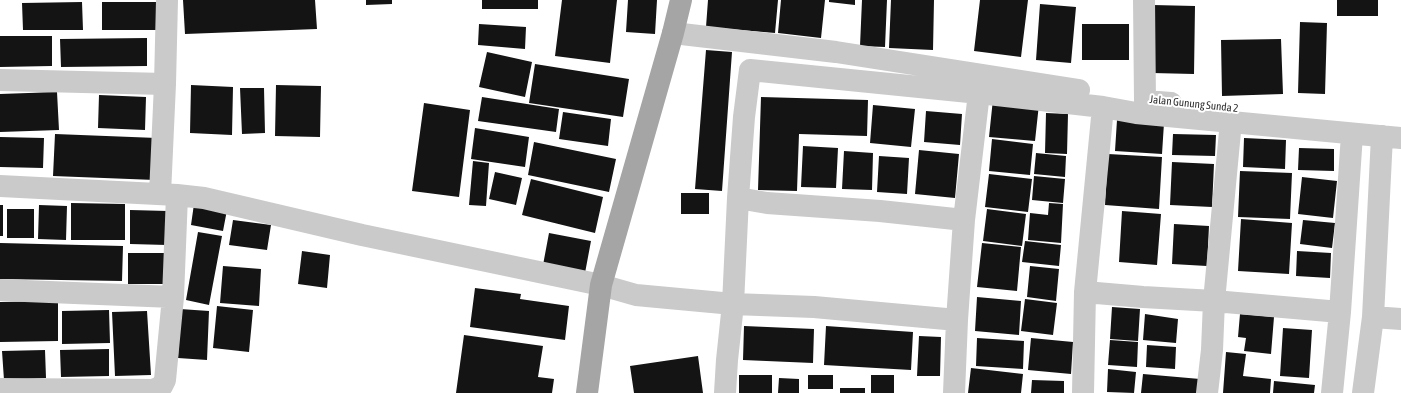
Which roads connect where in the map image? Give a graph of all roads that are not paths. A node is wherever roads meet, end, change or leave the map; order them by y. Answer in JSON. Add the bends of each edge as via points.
{"nodes":[{"id":1,"x":166,"y":0,"type":"edge"},
{"id":2,"x":680,"y":0,"type":"edge"},
{"id":3,"x":1144,"y":0,"type":"edge"},
{"id":4,"x":673,"y":33,"type":"junction"},
{"id":5,"x":0,"y":80,"type":"edge"},
{"id":6,"x":165,"y":84,"type":"junction"},
{"id":7,"x":979,"y":93,"type":"junction"},
{"id":8,"x":1145,"y":101,"type":"junction"},
{"id":9,"x":1103,"y":107,"type":"junction"},
{"id":10,"x":1238,"y":115,"type":"junction"},
{"id":11,"x":1352,"y":134,"type":"junction"},
{"id":12,"x":1392,"y":137,"type":"edge"},
{"id":13,"x":0,"y":186,"type":"edge"},
{"id":14,"x":168,"y":195,"type":"junction"},
{"id":15,"x":738,"y":198,"type":"junction"},
{"id":16,"x":964,"y":220,"type":"junction"},
{"id":17,"x":601,"y":285,"type":"junction"},
{"id":18,"x":0,"y":290,"type":"edge"},
{"id":19,"x":1085,"y":292,"type":"junction"},
{"id":20,"x":173,"y":297,"type":"junction"},
{"id":21,"x":1214,"y":301,"type":"junction"},
{"id":22,"x":733,"y":304,"type":"junction"},
{"id":23,"x":1340,"y":312,"type":"junction"},
{"id":24,"x":1373,"y":317,"type":"junction"},
{"id":25,"x":1401,"y":319,"type":"edge"},
{"id":26,"x":957,"y":320,"type":"junction"},
{"id":27,"x":0,"y":390,"type":"edge"},
{"id":28,"x":587,"y":393,"type":"edge"},
{"id":29,"x":725,"y":393,"type":"edge"},
{"id":30,"x":954,"y":393,"type":"edge"},
{"id":31,"x":1083,"y":393,"type":"edge"},
{"id":32,"x":1207,"y":393,"type":"edge"},
{"id":33,"x":1332,"y":393,"type":"edge"},
{"id":34,"x":1363,"y":393,"type":"edge"}],
"edges":[{"from":1,"to":6,"type":"street"},
{"from":2,"to":4,"type":"main road"},
{"from":3,"to":8,"type":"street","name":"Jalan Gunung Sunda 2"},
{"from":4,"to":8,"type":"street","via":[[836,52]]},
{"from":4,"to":17,"type":"main road"},
{"from":5,"to":6,"type":"street"},
{"from":6,"to":14,"type":"street"},
{"from":7,"to":9,"type":"street"},
{"from":7,"to":15,"type":"street","via":[[750,70]]},
{"from":7,"to":16,"type":"street"},
{"from":8,"to":10,"type":"street","name":"Jalan Gunung Sunda 2"},
{"from":9,"to":10,"type":"street","via":[[1136,112]]},
{"from":9,"to":19,"type":"street"},
{"from":10,"to":11,"type":"street"},
{"from":10,"to":21,"type":"street"},
{"from":11,"to":12,"type":"street"},
{"from":11,"to":23,"type":"street"},
{"from":12,"to":24,"type":"street"},
{"from":13,"to":14,"type":"street"},
{"from":14,"to":17,"type":"street","via":[[204,198],[362,235]]},
{"from":14,"to":20,"type":"street"},
{"from":15,"to":16,"type":"street","via":[[767,203]]},
{"from":15,"to":22,"type":"street"},
{"from":16,"to":26,"type":"street"},
{"from":17,"to":22,"type":"street","via":[[636,295]]},
{"from":17,"to":28,"type":"main road"},
{"from":18,"to":20,"type":"street"},
{"from":19,"to":21,"type":"street"},
{"from":19,"to":31,"type":"street"},
{"from":20,"to":27,"type":"street","via":[[165,380],[162,386],[153,390]]},
{"from":21,"to":23,"type":"street"},
{"from":21,"to":32,"type":"street"},
{"from":22,"to":26,"type":"street","via":[[814,307]]},
{"from":22,"to":29,"type":"street"},
{"from":23,"to":33,"type":"street"},
{"from":24,"to":25,"type":"street"},
{"from":24,"to":34,"type":"street"},
{"from":26,"to":30,"type":"street"}]}
